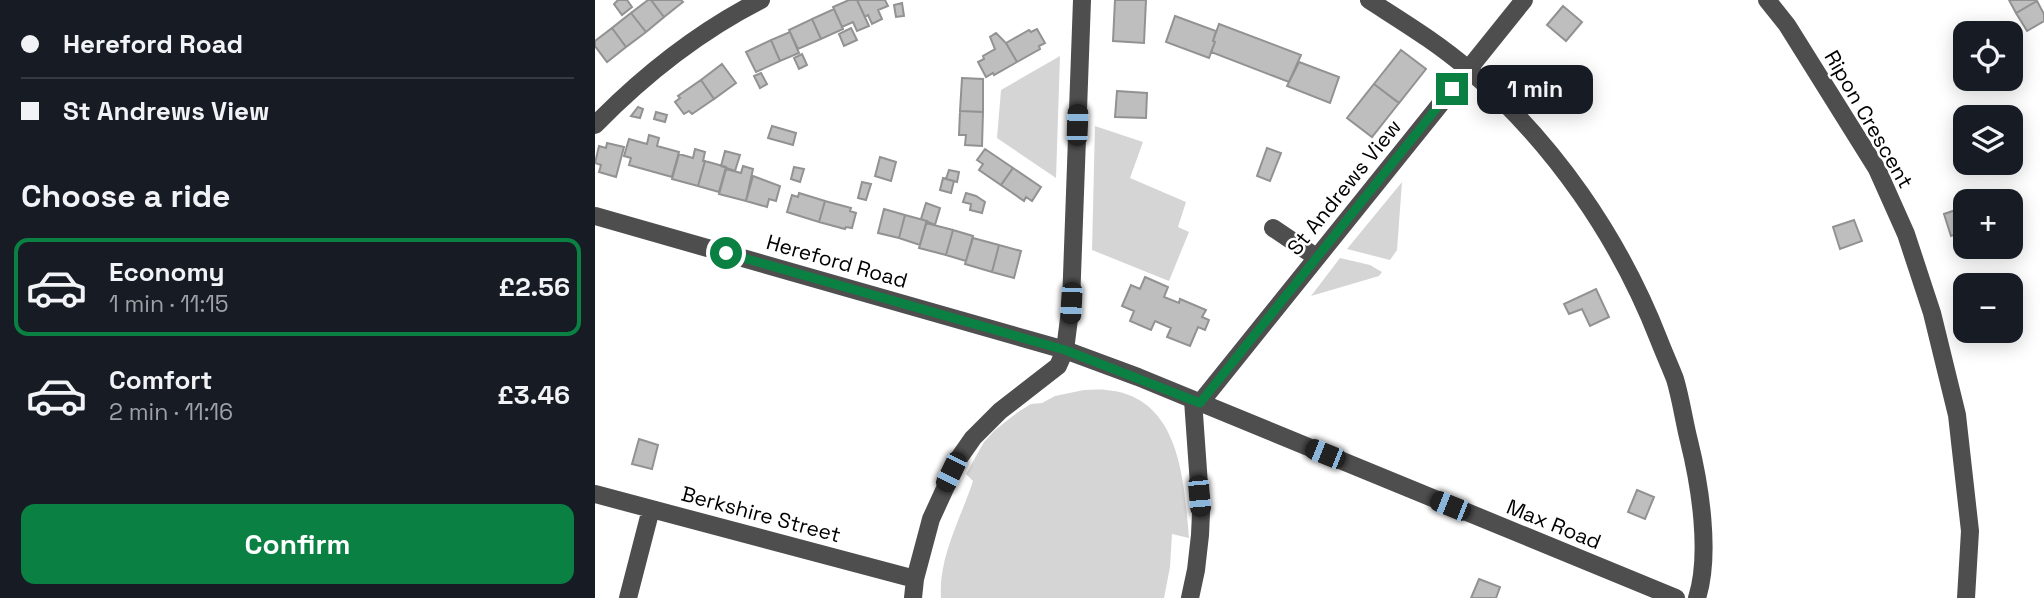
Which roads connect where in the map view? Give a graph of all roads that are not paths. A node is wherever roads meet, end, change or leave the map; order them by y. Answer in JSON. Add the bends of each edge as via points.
{"nodes":[{"id":1,"x":761,"y":0,"type":"edge"},
{"id":2,"x":1082,"y":0,"type":"edge"},
{"id":3,"x":1369,"y":0,"type":"edge"},
{"id":4,"x":1524,"y":0,"type":"edge"},
{"id":5,"x":1767,"y":0,"type":"edge"},
{"id":6,"x":1468,"y":69,"type":"junction"},
{"id":7,"x":595,"y":125,"type":"edge"},
{"id":8,"x":595,"y":216,"type":"edge"},
{"id":9,"x":1273,"y":228,"type":"dead end"},
{"id":10,"x":1316,"y":257,"type":"junction"},
{"id":11,"x":1065,"y":350,"type":"junction"},
{"id":12,"x":1196,"y":401,"type":"junction"},
{"id":13,"x":595,"y":494,"type":"edge"},
{"id":14,"x":651,"y":509,"type":"junction"},
{"id":15,"x":915,"y":579,"type":"junction"},
{"id":16,"x":628,"y":598,"type":"edge"},
{"id":17,"x":913,"y":598,"type":"edge"},
{"id":18,"x":1189,"y":598,"type":"edge"},
{"id":19,"x":1676,"y":598,"type":"edge"},
{"id":20,"x":1697,"y":598,"type":"edge"},
{"id":21,"x":1966,"y":598,"type":"edge"}],
"edges":[{"from":1,"to":7,"type":"street","via":[[674,54]]},
{"from":2,"to":11,"type":"street","via":[[1071,303]]},
{"from":3,"to":6,"type":"street"},
{"from":4,"to":6,"type":"street","name":"St Andrews View"},
{"from":5,"to":21,"type":"street","name":"Ripon Crescent","via":[[1870,158],[1906,234],[1932,313],[1957,415],[1970,531]]},
{"from":6,"to":10,"type":"street","name":"St Andrews View"},
{"from":6,"to":20,"type":"street","via":[[1562,168],[1607,234],[1644,302],[1675,379],[1696,470],[1703,531],[1702,583]]},
{"from":8,"to":11,"type":"street","name":"Hereford Road"},
{"from":9,"to":10,"type":"street"},
{"from":10,"to":12,"type":"street","name":"St Andrews View"},
{"from":11,"to":12,"type":"street","name":"Max Road"},
{"from":11,"to":15,"type":"street","via":[[1058,366],[1000,411],[965,448],[931,519]]},
{"from":12,"to":18,"type":"street","via":[[1201,513]]},
{"from":12,"to":19,"type":"street","name":"Max Road"},
{"from":13,"to":14,"type":"street","name":"Berkshire Street"},
{"from":14,"to":15,"type":"street","name":"Berkshire Street"},
{"from":14,"to":16,"type":"street"},
{"from":15,"to":17,"type":"street"}]}
